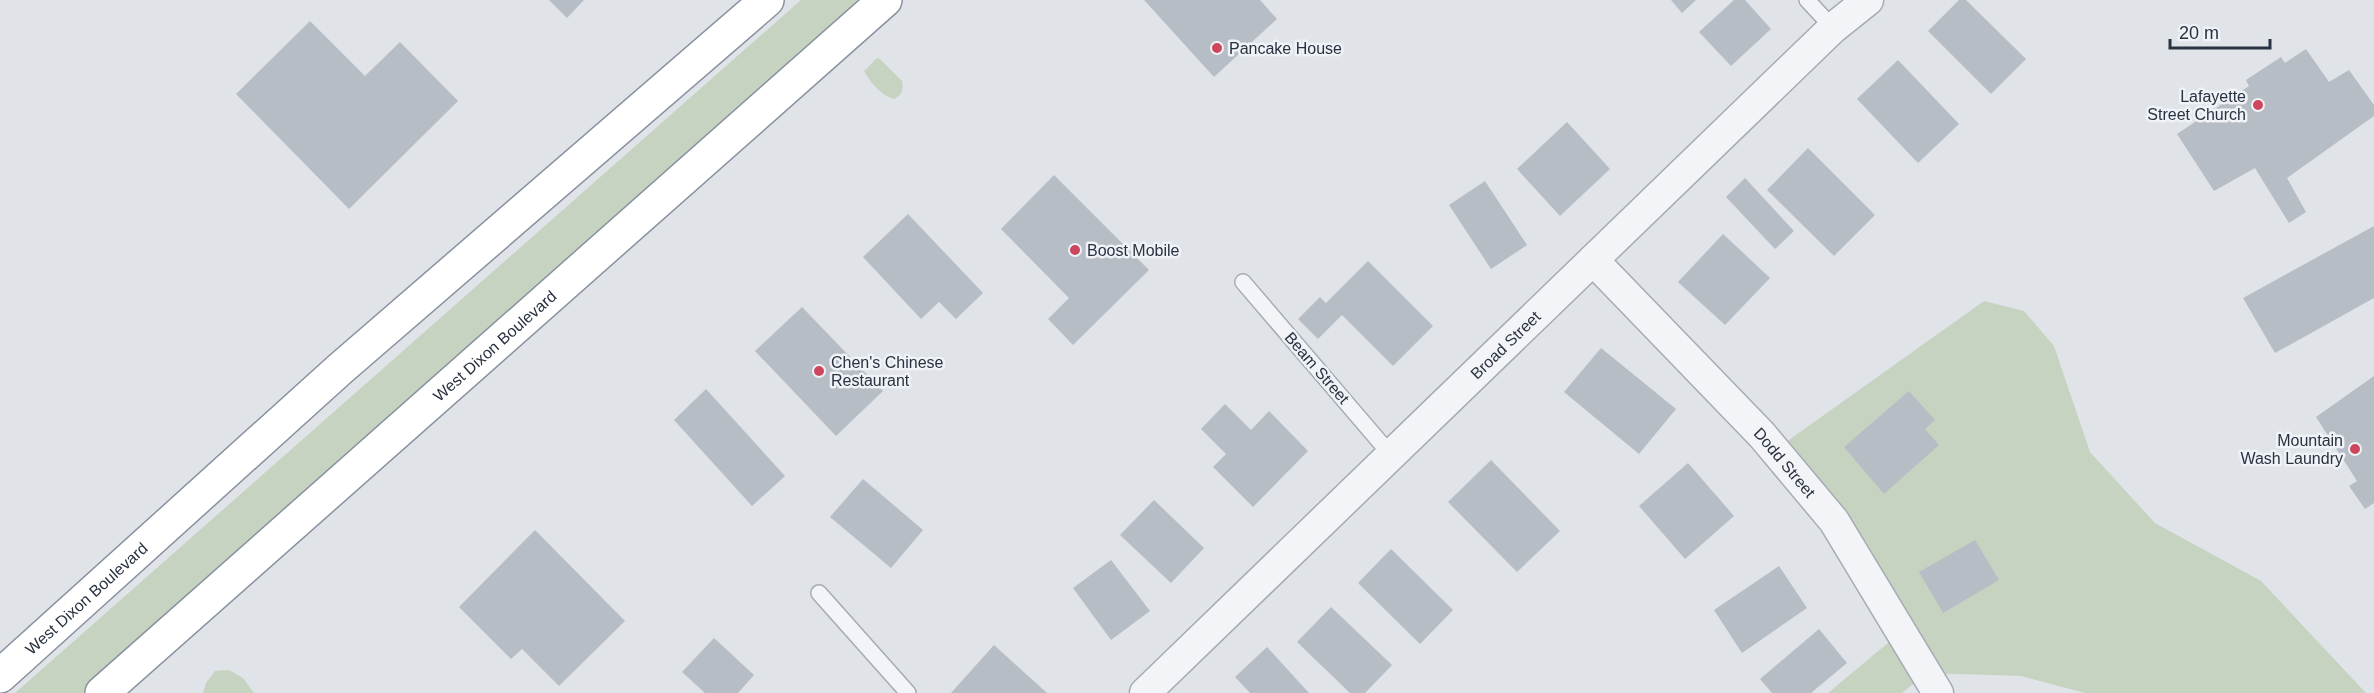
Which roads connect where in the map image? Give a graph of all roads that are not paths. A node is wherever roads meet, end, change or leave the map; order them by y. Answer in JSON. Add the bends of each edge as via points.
{"nodes":[{"id":1,"x":767,"y":0,"type":"edge"},
{"id":2,"x":885,"y":0,"type":"edge"},
{"id":3,"x":1807,"y":0,"type":"edge"},
{"id":4,"x":1868,"y":0,"type":"edge"},
{"id":5,"x":1833,"y":28,"type":"junction"},
{"id":6,"x":1593,"y":260,"type":"junction"},
{"id":7,"x":1243,"y":282,"type":"dead end"},
{"id":8,"x":1391,"y":455,"type":"junction"},
{"id":9,"x":819,"y":593,"type":"dead end"},
{"id":10,"x":0,"y":676,"type":"edge"},
{"id":11,"x":102,"y":693,"type":"edge"},
{"id":12,"x":908,"y":693,"type":"edge"},
{"id":13,"x":1145,"y":693,"type":"edge"},
{"id":14,"x":1938,"y":693,"type":"edge"}],
"edges":[{"from":1,"to":10,"type":"highway","name":"West Dixon Boulevard","via":[[340,369]]},
{"from":2,"to":11,"type":"highway","name":"West Dixon Boulevard"},
{"from":3,"to":5,"type":"lane"},
{"from":4,"to":5,"type":"street","name":"Broad Street"},
{"from":5,"to":6,"type":"street","name":"Broad Street"},
{"from":6,"to":8,"type":"street","name":"Broad Street"},
{"from":6,"to":14,"type":"street","name":"Dodd Street","via":[[1762,435],[1834,521]]},
{"from":7,"to":8,"type":"lane","name":"Beam Street"},
{"from":8,"to":13,"type":"street","name":"Broad Street"},
{"from":9,"to":12,"type":"lane"}]}
